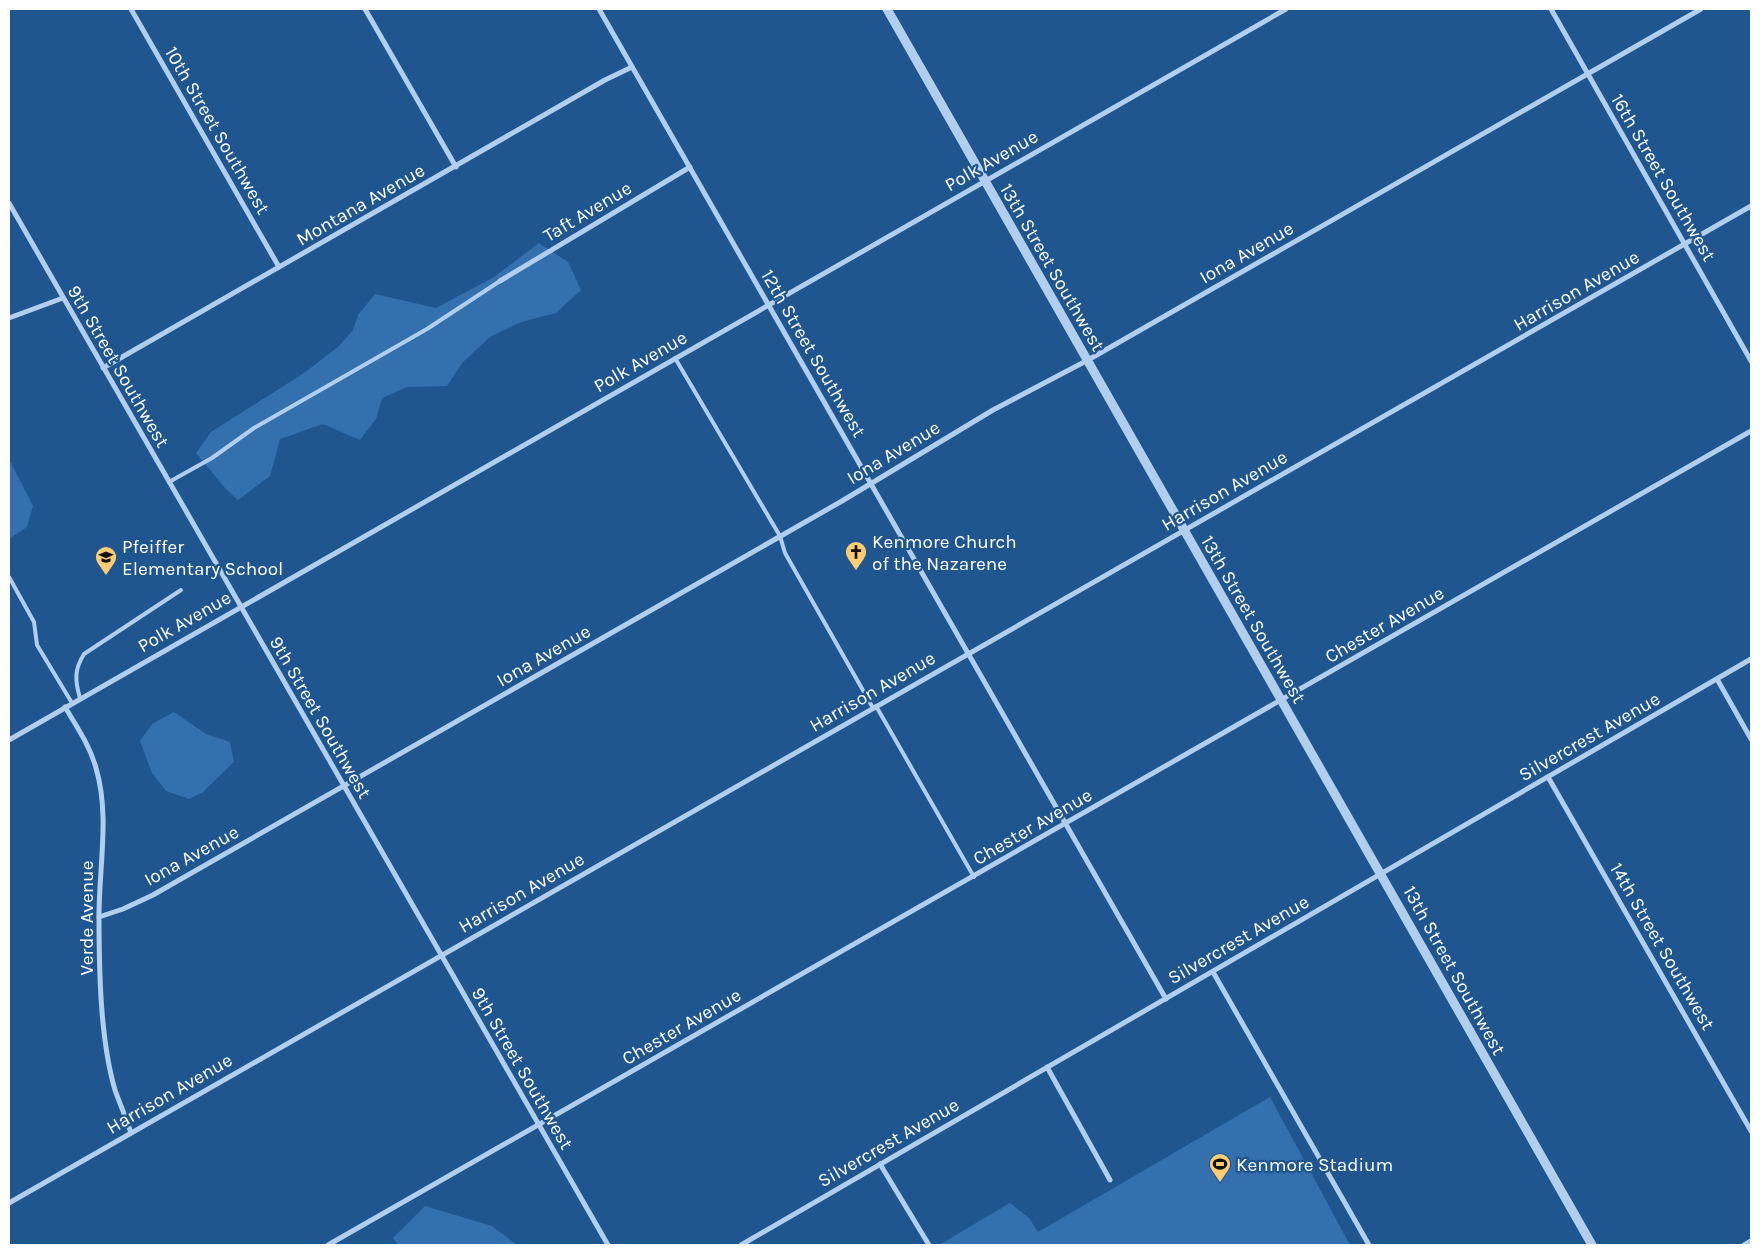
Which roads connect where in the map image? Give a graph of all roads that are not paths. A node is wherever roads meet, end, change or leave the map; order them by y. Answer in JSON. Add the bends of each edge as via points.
{"nodes":[{"id":1,"x":131,"y":9,"type":"edge"},
{"id":2,"x":365,"y":9,"type":"edge"},
{"id":3,"x":599,"y":9,"type":"edge"},
{"id":4,"x":887,"y":9,"type":"edge"},
{"id":5,"x":1286,"y":9,"type":"edge"},
{"id":6,"x":1551,"y":9,"type":"edge"},
{"id":7,"x":1702,"y":9,"type":"edge"},
{"id":8,"x":632,"y":67,"type":"junction"},
{"id":9,"x":1588,"y":74,"type":"junction"},
{"id":10,"x":456,"y":167,"type":"junction"},
{"id":11,"x":690,"y":167,"type":"junction"},
{"id":12,"x":985,"y":180,"type":"junction"},
{"id":13,"x":9,"y":203,"type":"edge"},
{"id":14,"x":1751,"y":206,"type":"edge"},
{"id":15,"x":1685,"y":244,"type":"junction"},
{"id":16,"x":279,"y":267,"type":"junction"},
{"id":17,"x":500,"y":281,"type":"joint"},
{"id":18,"x":63,"y":298,"type":"junction"},
{"id":19,"x":769,"y":304,"type":"junction"},
{"id":20,"x":9,"y":318,"type":"edge"},
{"id":21,"x":676,"y":358,"type":"junction"},
{"id":22,"x":1088,"y":360,"type":"junction"},
{"id":23,"x":1751,"y":361,"type":"edge"},
{"id":24,"x":103,"y":368,"type":"junction"},
{"id":25,"x":1751,"y":431,"type":"edge"},
{"id":26,"x":169,"y":482,"type":"junction"},
{"id":27,"x":871,"y":483,"type":"junction"},
{"id":28,"x":1185,"y":530,"type":"junction"},
{"id":29,"x":780,"y":536,"type":"junction"},
{"id":30,"x":9,"y":577,"type":"edge"},
{"id":31,"x":181,"y":590,"type":"dead end"},
{"id":32,"x":240,"y":607,"type":"junction"},
{"id":33,"x":968,"y":654,"type":"junction"},
{"id":34,"x":1751,"y":659,"type":"edge"},
{"id":35,"x":1717,"y":679,"type":"junction"},
{"id":36,"x":80,"y":698,"type":"junction"},
{"id":37,"x":1281,"y":700,"type":"junction"},
{"id":38,"x":72,"y":703,"type":"junction"},
{"id":39,"x":65,"y":707,"type":"junction"},
{"id":40,"x":874,"y":707,"type":"junction"},
{"id":41,"x":1751,"y":739,"type":"edge"},
{"id":42,"x":9,"y":740,"type":"edge"},
{"id":43,"x":1548,"y":776,"type":"junction"},
{"id":44,"x":343,"y":786,"type":"junction"},
{"id":45,"x":1065,"y":824,"type":"junction"},
{"id":46,"x":1382,"y":873,"type":"junction"},
{"id":47,"x":974,"y":876,"type":"junction"},
{"id":48,"x":99,"y":917,"type":"junction"},
{"id":49,"x":440,"y":956,"type":"junction"},
{"id":50,"x":1212,"y":972,"type":"junction"},
{"id":51,"x":1166,"y":999,"type":"junction"},
{"id":52,"x":1047,"y":1067,"type":"junction"},
{"id":53,"x":538,"y":1125,"type":"junction"},
{"id":54,"x":1751,"y":1131,"type":"edge"},
{"id":55,"x":131,"y":1133,"type":"junction"},
{"id":56,"x":880,"y":1164,"type":"junction"},
{"id":57,"x":1110,"y":1180,"type":"dead end"},
{"id":58,"x":9,"y":1203,"type":"edge"},
{"id":59,"x":1751,"y":1241,"type":"edge"},
{"id":60,"x":328,"y":1245,"type":"edge"},
{"id":61,"x":608,"y":1245,"type":"edge"},
{"id":62,"x":741,"y":1245,"type":"edge"},
{"id":63,"x":929,"y":1245,"type":"edge"},
{"id":64,"x":1369,"y":1245,"type":"edge"},
{"id":65,"x":1592,"y":1245,"type":"edge"},
{"id":66,"x":1744,"y":1245,"type":"edge"}],
"edges":[{"from":1,"to":16,"type":"street","name":"10th Street Southwest"},
{"from":2,"to":10,"type":"street"},
{"from":3,"to":8,"type":"street","name":"12th Street Southwest"},
{"from":4,"to":12,"type":"street","name":"13th Street Southwest"},
{"from":5,"to":12,"type":"street","name":"Polk Avenue"},
{"from":6,"to":9,"type":"street","name":"16th Street Southwest"},
{"from":7,"to":9,"type":"street","name":"Iona Avenue"},
{"from":8,"to":10,"type":"street","name":"Montana Avenue"},
{"from":8,"to":11,"type":"street","name":"12th Street Southwest"},
{"from":9,"to":15,"type":"street","name":"16th Street Southwest"},
{"from":9,"to":22,"type":"street","name":"Iona Avenue"},
{"from":10,"to":16,"type":"street","name":"Montana Avenue"},
{"from":11,"to":17,"type":"street","name":"Taft Avenue"},
{"from":11,"to":19,"type":"street","name":"12th Street Southwest"},
{"from":12,"to":19,"type":"street","name":"Polk Avenue"},
{"from":12,"to":22,"type":"street","name":"13th Street Southwest"},
{"from":13,"to":18,"type":"street","name":"9th Street Southwest"},
{"from":14,"to":15,"type":"street","name":"Harrison Avenue"},
{"from":15,"to":23,"type":"street","name":"16th Street Southwest"},
{"from":15,"to":28,"type":"street","name":"Harrison Avenue"},
{"from":16,"to":24,"type":"street","name":"Montana Avenue"},
{"from":17,"to":26,"type":"lane","via":[[427,329],[254,428],[212,458]]},
{"from":18,"to":20,"type":"street"},
{"from":18,"to":24,"type":"street","name":"9th Street Southwest"},
{"from":19,"to":21,"type":"street","name":"Polk Avenue"},
{"from":19,"to":27,"type":"street","name":"12th Street Southwest"},
{"from":21,"to":29,"type":"lane"},
{"from":21,"to":32,"type":"street","name":"Polk Avenue"},
{"from":22,"to":27,"type":"street","name":"Iona Avenue","via":[[993,410]]},
{"from":22,"to":28,"type":"street","name":"13th Street Southwest"},
{"from":24,"to":26,"type":"street","name":"9th Street Southwest"},
{"from":25,"to":37,"type":"street","name":"Chester Avenue"},
{"from":26,"to":32,"type":"street","name":"9th Street Southwest"},
{"from":27,"to":29,"type":"street","name":"Iona Avenue"},
{"from":27,"to":33,"type":"street","name":"12th Street Southwest"},
{"from":28,"to":33,"type":"street","name":"Harrison Avenue"},
{"from":28,"to":37,"type":"street","name":"13th Street Southwest"},
{"from":29,"to":40,"type":"lane","via":[[785,553]]},
{"from":29,"to":44,"type":"street","name":"Iona Avenue"},
{"from":30,"to":38,"type":"lane","via":[[34,622],[37,645]]},
{"from":31,"to":36,"type":"lane","via":[[84,654],[75,675]]},
{"from":32,"to":36,"type":"street","name":"Polk Avenue"},
{"from":32,"to":44,"type":"street","name":"9th Street Southwest"},
{"from":33,"to":40,"type":"street","name":"Harrison Avenue"},
{"from":33,"to":45,"type":"street","name":"12th Street Southwest"},
{"from":34,"to":35,"type":"street","name":"Silvercrest Avenue"},
{"from":35,"to":41,"type":"street"},
{"from":35,"to":43,"type":"street","name":"Silvercrest Avenue"},
{"from":36,"to":38,"type":"street","name":"Polk Avenue"},
{"from":37,"to":45,"type":"street","name":"Chester Avenue"},
{"from":37,"to":46,"type":"street","name":"13th Street Southwest"},
{"from":38,"to":39,"type":"street","name":"Polk Avenue"},
{"from":39,"to":42,"type":"street","name":"Polk Avenue"},
{"from":39,"to":48,"type":"street","name":"Verde Avenue","via":[[89,748],[101,788]]},
{"from":40,"to":47,"type":"lane"},
{"from":40,"to":49,"type":"street","name":"Harrison Avenue"},
{"from":43,"to":46,"type":"street","name":"Silvercrest Avenue"},
{"from":43,"to":54,"type":"street","name":"14th Street Southwest"},
{"from":44,"to":48,"type":"street","name":"Iona Avenue","via":[[153,894]]},
{"from":44,"to":49,"type":"street","name":"9th Street Southwest"},
{"from":45,"to":47,"type":"street","name":"Chester Avenue"},
{"from":45,"to":51,"type":"street","name":"12th Street Southwest"},
{"from":46,"to":50,"type":"street","name":"Silvercrest Avenue"},
{"from":46,"to":65,"type":"street","name":"13th Street Southwest"},
{"from":47,"to":53,"type":"street","name":"Chester Avenue"},
{"from":48,"to":55,"type":"street","name":"Verde Avenue","via":[[108,1049],[115,1088]]},
{"from":49,"to":53,"type":"street","name":"9th Street Southwest"},
{"from":49,"to":55,"type":"street","name":"Harrison Avenue"},
{"from":50,"to":51,"type":"street","name":"Silvercrest Avenue"},
{"from":50,"to":64,"type":"street"},
{"from":51,"to":52,"type":"street","name":"Silvercrest Avenue"},
{"from":52,"to":56,"type":"street","name":"Silvercrest Avenue"},
{"from":52,"to":57,"type":"street"},
{"from":53,"to":60,"type":"street","name":"Chester Avenue"},
{"from":53,"to":61,"type":"street","name":"9th Street Southwest"},
{"from":55,"to":58,"type":"street","name":"Harrison Avenue"},
{"from":56,"to":62,"type":"street","name":"Silvercrest Avenue"},
{"from":56,"to":63,"type":"street"},
{"from":59,"to":66,"type":"street"}]}
